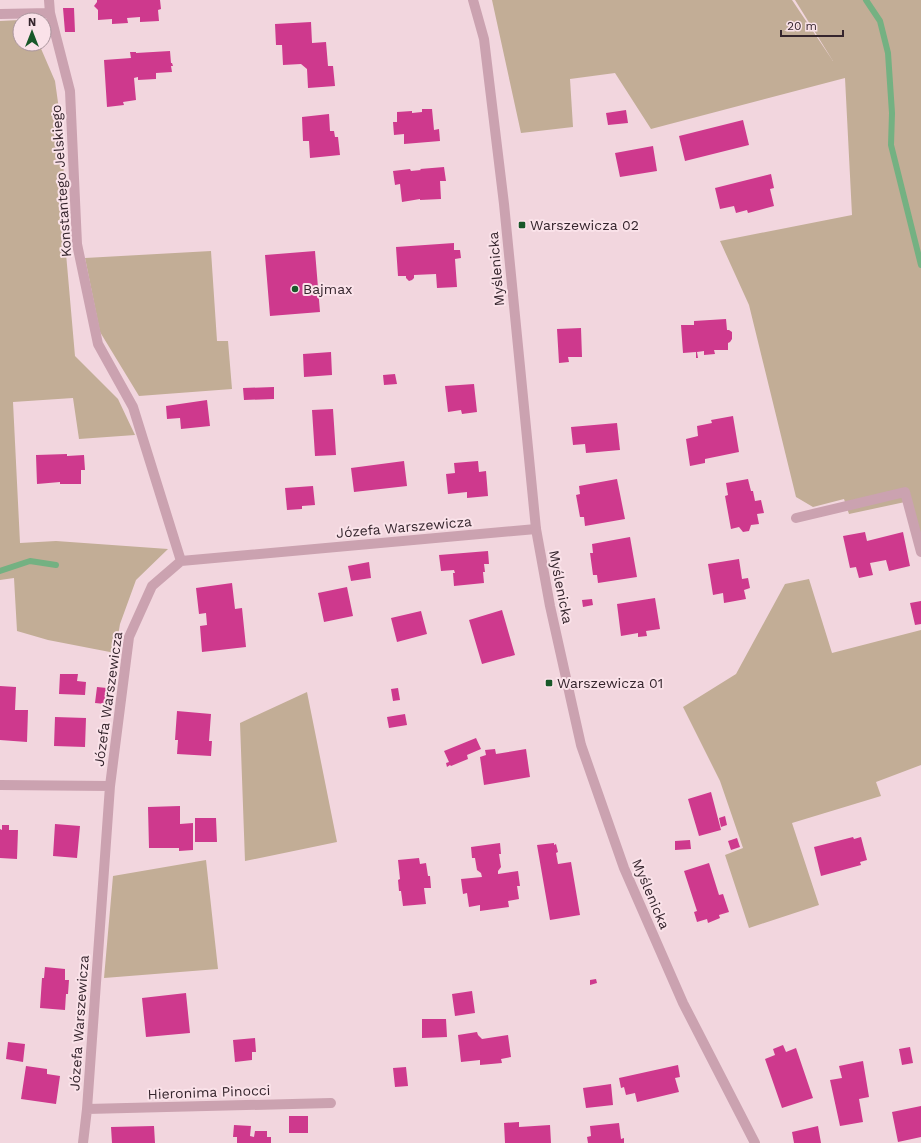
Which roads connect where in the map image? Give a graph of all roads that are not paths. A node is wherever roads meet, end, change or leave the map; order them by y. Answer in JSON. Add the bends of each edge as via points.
{"nodes":[{"id":1,"x":49,"y":0,"type":"edge"},
{"id":2,"x":473,"y":0,"type":"edge"},
{"id":3,"x":50,"y":12,"type":"edge"},
{"id":4,"x":0,"y":14,"type":"edge"},
{"id":5,"x":12,"y":14,"type":"edge"},
{"id":6,"x":52,"y":21,"type":"edge"},
{"id":7,"x":796,"y":518,"type":"dead end"},
{"id":8,"x":536,"y":529,"type":"junction"},
{"id":9,"x":921,"y":552,"type":"edge"},
{"id":10,"x":181,"y":561,"type":"junction"},
{"id":11,"x":0,"y":785,"type":"edge"},
{"id":12,"x":110,"y":786,"type":"junction"},
{"id":13,"x":331,"y":1102,"type":"dead end"},
{"id":14,"x":87,"y":1109,"type":"junction"},
{"id":15,"x":83,"y":1143,"type":"edge"},
{"id":16,"x":755,"y":1143,"type":"edge"}],
"edges":[{"from":1,"to":3,"type":"street","name":"Konstantego Jelskiego"},
{"from":2,"to":8,"type":"street","name":"Myślenicka","via":[[484,39],[503,198]]},
{"from":4,"to":5,"type":"street"},
{"from":6,"to":10,"type":"street","name":"Konstantego Jelskiego","via":[[70,91],[77,244],[98,344],[133,407]]},
{"from":7,"to":9,"type":"street","via":[[905,492]]},
{"from":8,"to":10,"type":"street","name":"Józefa Warszewicza"},
{"from":8,"to":16,"type":"street","name":"Myślenicka","via":[[581,745],[619,854],[683,1003]]},
{"from":10,"to":12,"type":"street","name":"Józefa Warszewicza","via":[[152,586],[128,637]]},
{"from":11,"to":12,"type":"street"},
{"from":12,"to":14,"type":"street","name":"Józefa Warszewicza"},
{"from":13,"to":14,"type":"street","name":"Hieronima Pinocci"},
{"from":14,"to":15,"type":"street","name":"Józefa Warszewicza"}]}
